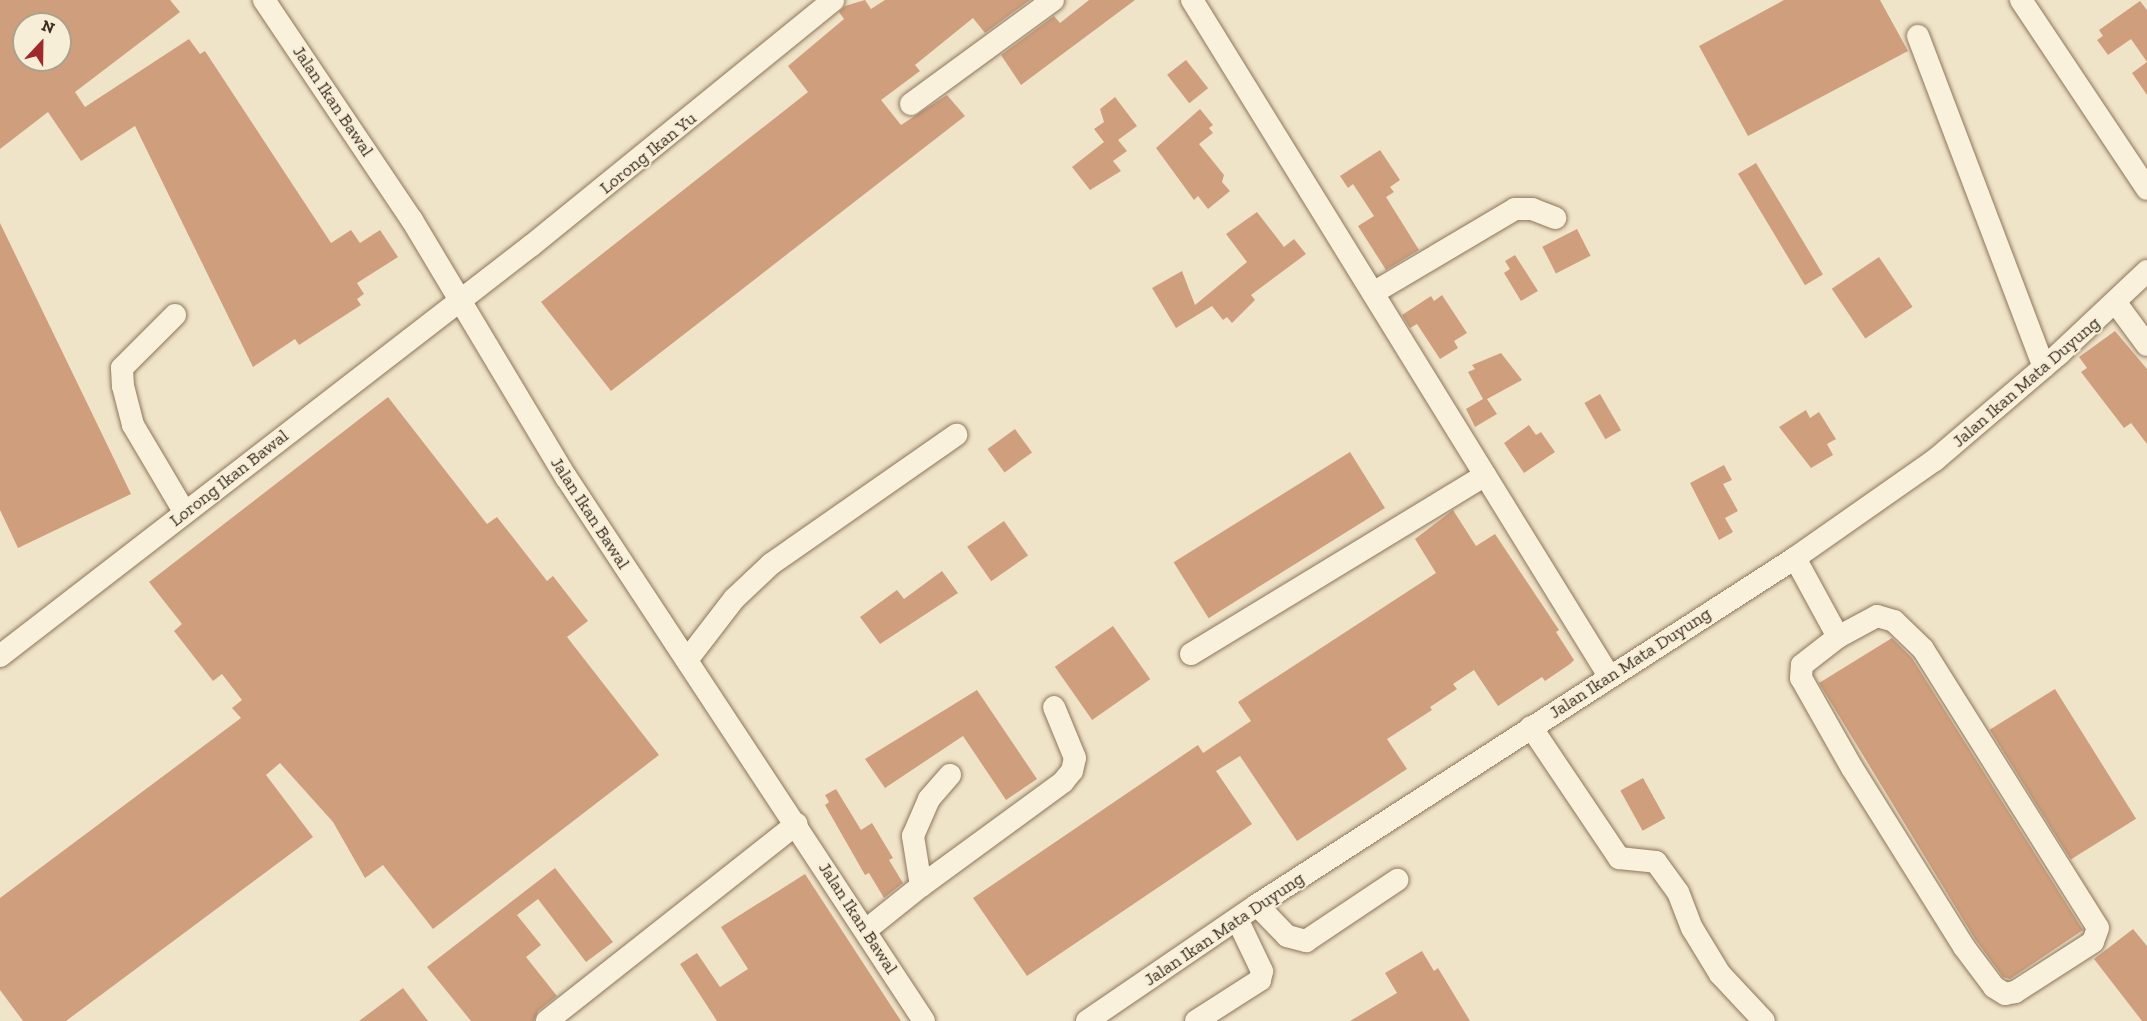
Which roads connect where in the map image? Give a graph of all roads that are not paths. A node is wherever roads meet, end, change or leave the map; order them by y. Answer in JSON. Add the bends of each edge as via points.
{"nodes":[{"id":1,"x":264,"y":0,"type":"edge"},
{"id":2,"x":833,"y":0,"type":"edge"},
{"id":3,"x":1053,"y":0,"type":"edge"},
{"id":4,"x":1192,"y":0,"type":"edge"},
{"id":5,"x":2021,"y":0,"type":"edge"},
{"id":6,"x":1918,"y":36,"type":"dead end"},
{"id":7,"x":911,"y":104,"type":"dead end"},
{"id":8,"x":2147,"y":189,"type":"edge"},
{"id":9,"x":1556,"y":218,"type":"dead end"},
{"id":10,"x":2147,"y":271,"type":"edge"},
{"id":11,"x":1373,"y":293,"type":"junction"},
{"id":12,"x":458,"y":300,"type":"junction"},
{"id":13,"x":2116,"y":303,"type":"junction"},
{"id":14,"x":175,"y":315,"type":"dead end"},
{"id":15,"x":2147,"y":345,"type":"edge"},
{"id":16,"x":2044,"y":367,"type":"junction"},
{"id":17,"x":956,"y":435,"type":"dead end"},
{"id":18,"x":1485,"y":475,"type":"junction"},
{"id":19,"x":185,"y":513,"type":"junction"},
{"id":20,"x":1795,"y":558,"type":"junction"},
{"id":21,"x":1838,"y":637,"type":"junction"},
{"id":22,"x":1191,"y":654,"type":"dead end"},
{"id":23,"x":0,"y":656,"type":"edge"},
{"id":24,"x":687,"y":660,"type":"junction"},
{"id":25,"x":1609,"y":676,"type":"junction"},
{"id":26,"x":1054,"y":707,"type":"dead end"},
{"id":27,"x":1531,"y":727,"type":"junction"},
{"id":28,"x":950,"y":775,"type":"dead end"},
{"id":29,"x":796,"y":824,"type":"junction"},
{"id":30,"x":1397,"y":880,"type":"dead end"},
{"id":31,"x":921,"y":886,"type":"junction"},
{"id":32,"x":1257,"y":905,"type":"junction"},
{"id":33,"x":1239,"y":921,"type":"junction"},
{"id":34,"x":866,"y":930,"type":"junction"},
{"id":35,"x":547,"y":1021,"type":"edge"},
{"id":36,"x":924,"y":1021,"type":"edge"},
{"id":37,"x":1087,"y":1021,"type":"edge"},
{"id":38,"x":1196,"y":1021,"type":"edge"},
{"id":39,"x":1764,"y":1021,"type":"edge"}],
"edges":[{"from":1,"to":12,"type":"street","name":"Jalan Ikan Bawal","via":[[381,171]]},
{"from":2,"to":12,"type":"street","name":"Lorong Ikan Yu","via":[[638,162]]},
{"from":3,"to":7,"type":"street"},
{"from":4,"to":11,"type":"street"},
{"from":5,"to":8,"type":"street"},
{"from":6,"to":16,"type":"street"},
{"from":9,"to":11,"type":"street","via":[[1532,209],[1515,209]]},
{"from":10,"to":13,"type":"street","name":"Jalan Ikan Mata Duyung"},
{"from":11,"to":18,"type":"street"},
{"from":12,"to":19,"type":"street","name":"Lorong Ikan Bawal"},
{"from":12,"to":24,"type":"street","name":"Jalan Ikan Bawal","via":[[566,477]]},
{"from":13,"to":15,"type":"street"},
{"from":13,"to":16,"type":"street","name":"Jalan Ikan Mata Duyung"},
{"from":14,"to":19,"type":"street","via":[[122,369],[133,424]]},
{"from":16,"to":20,"type":"street","name":"Jalan Ikan Mata Duyung","via":[[1935,460]]},
{"from":17,"to":24,"type":"street","via":[[771,564],[734,599]]},
{"from":18,"to":22,"type":"street"},
{"from":18,"to":25,"type":"street"},
{"from":19,"to":23,"type":"street","name":"Lorong Ikan Bawal"},
{"from":20,"to":21,"type":"street"},
{"from":20,"to":25,"type":"street","name":"Jalan Ikan Mata Duyung"},
{"from":21,"to":21,"type":"street","via":[[1877,616],[1894,621],[1923,649],[2098,928],[2093,942],[2015,992],[2005,994],[1994,987],[1916,872],[1801,678],[1802,665]]},
{"from":24,"to":29,"type":"street","name":"Jalan Ikan Bawal"},
{"from":25,"to":27,"type":"street","name":"Jalan Ikan Mata Duyung"},
{"from":26,"to":31,"type":"street","via":[[1075,758],[1072,771],[1063,782]]},
{"from":27,"to":32,"type":"street","name":"Jalan Ikan Mata Duyung"},
{"from":27,"to":39,"type":"street","via":[[1618,858],[1656,862],[1678,892],[1692,928],[1720,974]]},
{"from":28,"to":31,"type":"street","via":[[928,800],[913,836]]},
{"from":29,"to":34,"type":"street","name":"Jalan Ikan Bawal"},
{"from":29,"to":35,"type":"street"},
{"from":30,"to":32,"type":"street","via":[[1306,941],[1287,936]]},
{"from":31,"to":34,"type":"street"},
{"from":32,"to":33,"type":"street","name":"Jalan Ikan Mata Duyung"},
{"from":33,"to":37,"type":"street","name":"Jalan Ikan Mata Duyung"},
{"from":33,"to":38,"type":"street","via":[[1262,970],[1260,980]]},
{"from":34,"to":36,"type":"street","name":"Jalan Ikan Bawal"}]}
